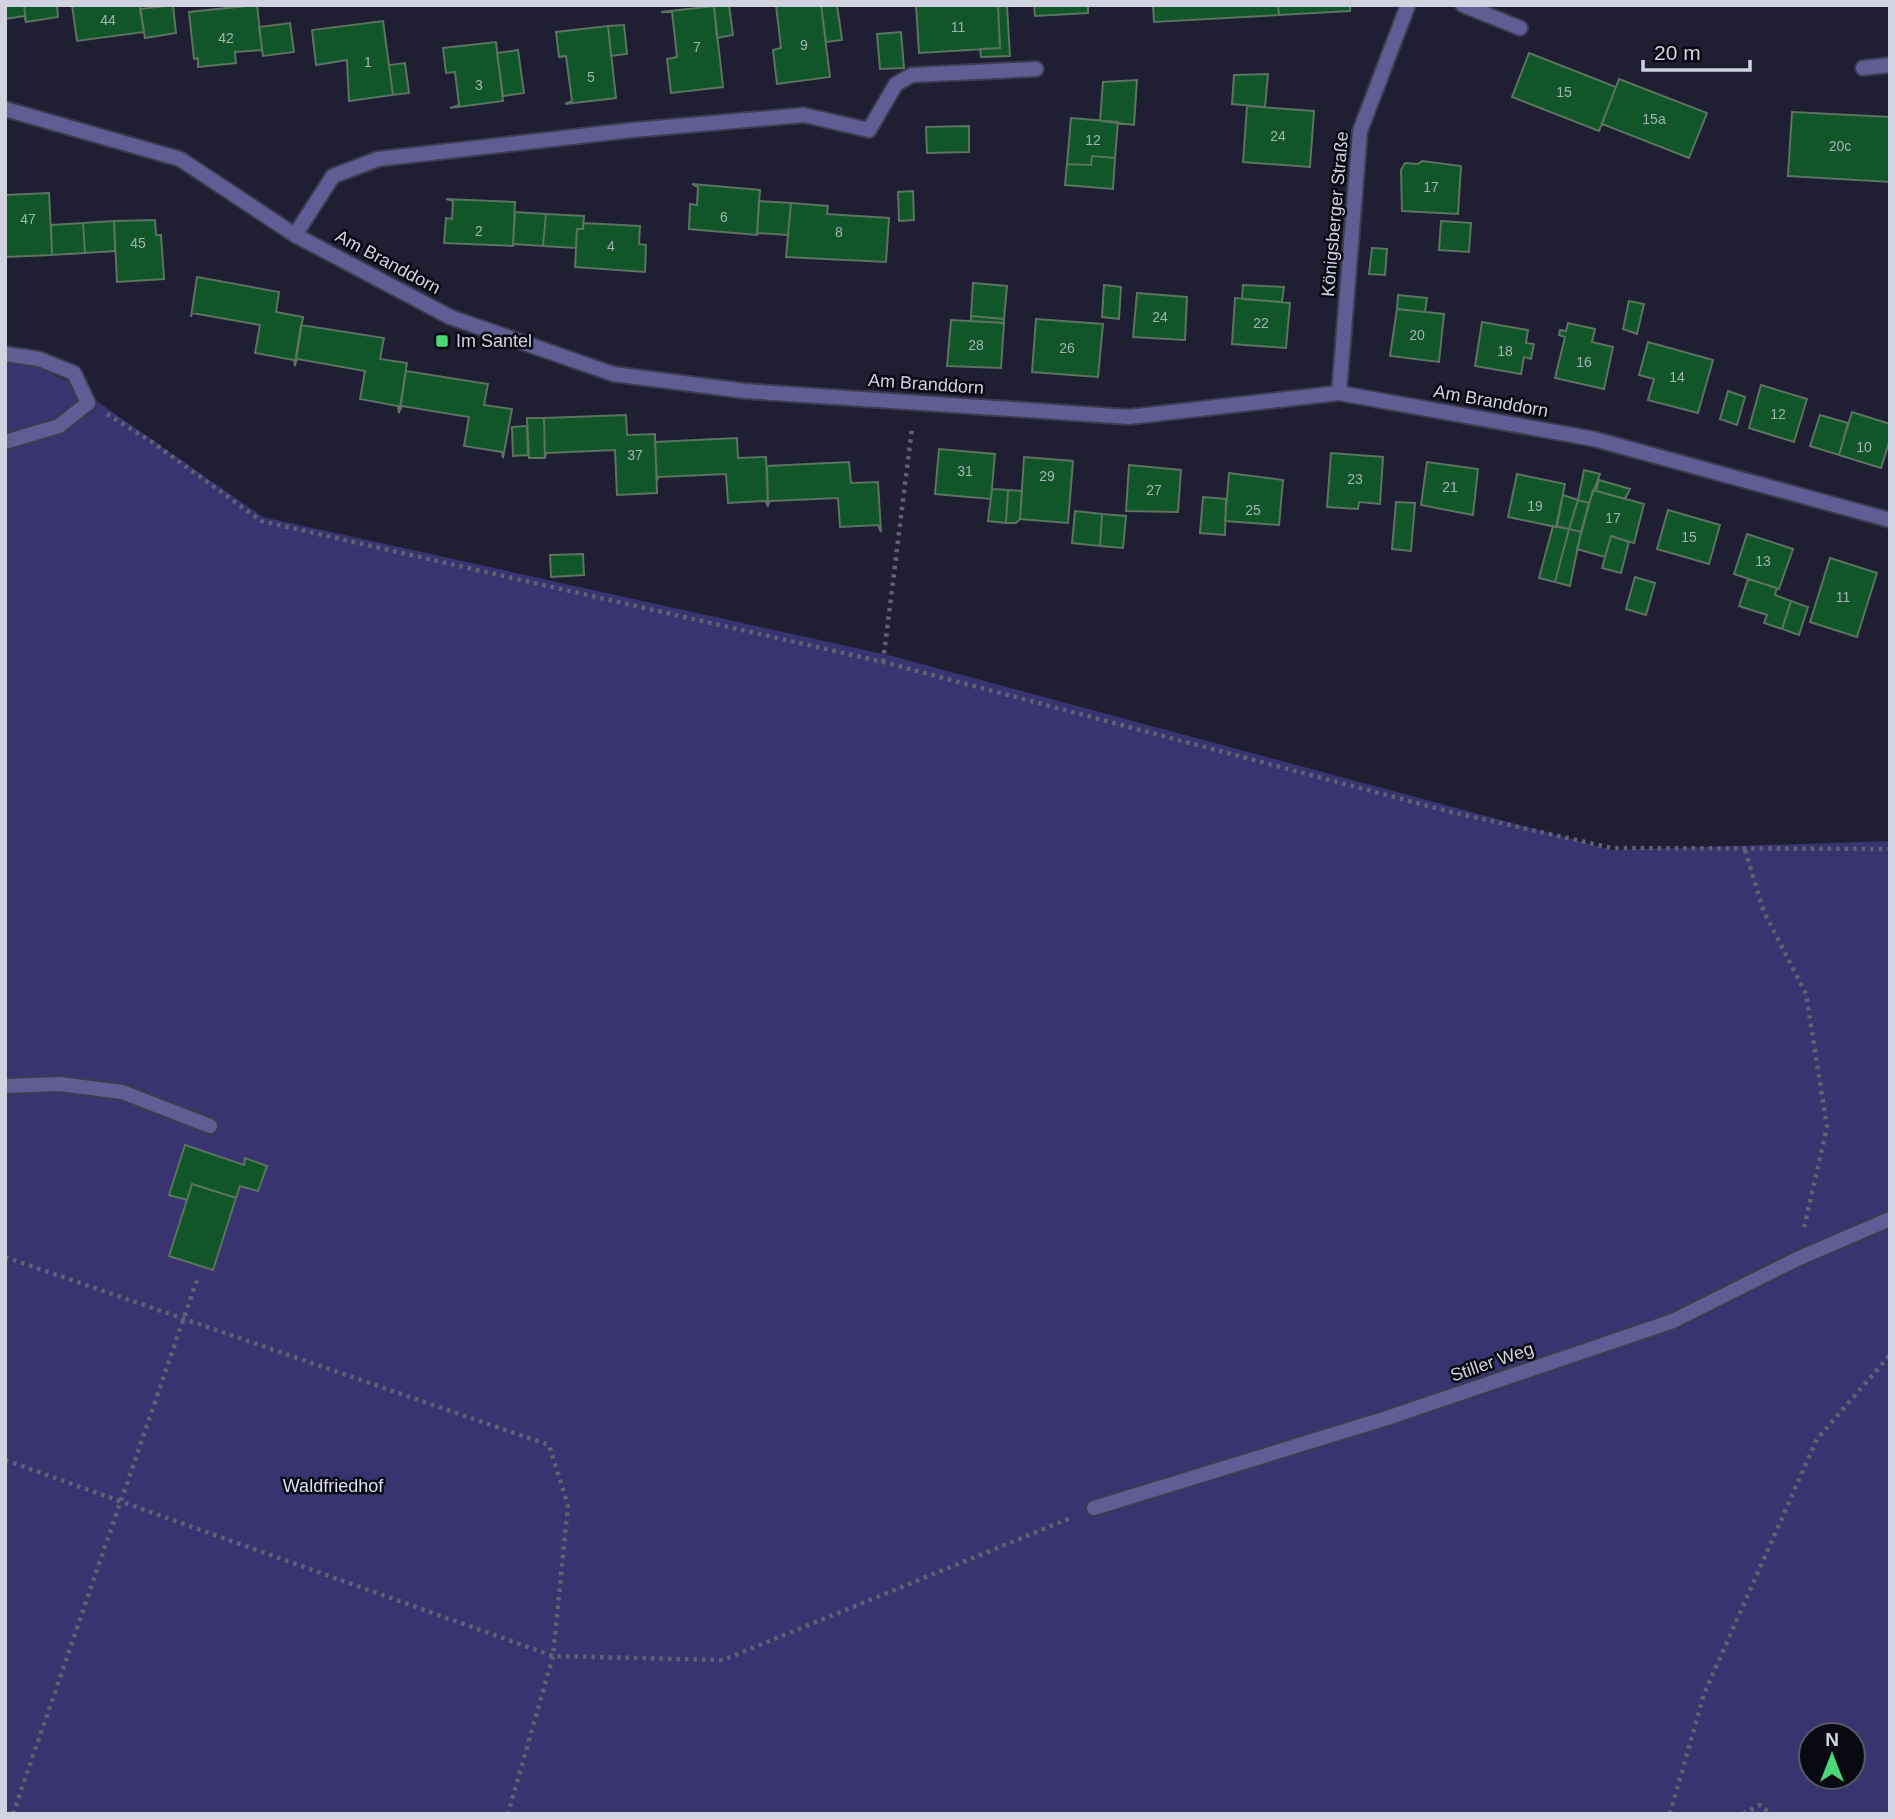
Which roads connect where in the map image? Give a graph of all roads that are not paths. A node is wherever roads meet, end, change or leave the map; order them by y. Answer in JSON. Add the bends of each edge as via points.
{"nodes":[{"id":1,"x":1408,"y":5,"type":"edge"},
{"id":2,"x":1463,"y":5,"type":"edge"},
{"id":3,"x":1520,"y":28,"type":"dead end"},
{"id":4,"x":1890,"y":65,"type":"edge"},
{"id":5,"x":1863,"y":68,"type":"dead end"},
{"id":6,"x":1036,"y":69,"type":"dead end"},
{"id":7,"x":5,"y":108,"type":"edge"},
{"id":8,"x":295,"y":235,"type":"junction"},
{"id":9,"x":5,"y":354,"type":"edge"},
{"id":10,"x":1339,"y":393,"type":"junction"},
{"id":11,"x":5,"y":442,"type":"edge"},
{"id":12,"x":1890,"y":520,"type":"edge"},
{"id":13,"x":5,"y":1086,"type":"edge"},
{"id":14,"x":210,"y":1126,"type":"dead end"},
{"id":15,"x":1890,"y":1219,"type":"edge"},
{"id":16,"x":1094,"y":1508,"type":"road end"}],
"edges":[{"from":1,"to":10,"type":"street","name":"Königsberger Straße","via":[[1360,131]]},
{"from":2,"to":3,"type":"street"},
{"from":4,"to":5,"type":"street"},
{"from":6,"to":8,"type":"street","via":[[912,75],[896,84],[869,130],[804,115],[378,159],[333,176]]},
{"from":7,"to":8,"type":"street","name":"Am Branddorn","via":[[180,159]]},
{"from":8,"to":10,"type":"street","name":"Am Branddorn","via":[[450,317],[613,374],[745,391],[1129,417]]},
{"from":9,"to":11,"type":"street","via":[[39,359],[75,373],[88,403],[59,426]]},
{"from":10,"to":12,"type":"street","name":"Am Branddorn","via":[[1594,439]]},
{"from":13,"to":14,"type":"street","via":[[59,1084],[122,1092]]},
{"from":15,"to":16,"type":"street","name":"Stiller Weg","via":[[1673,1321],[1387,1418]]}]}
